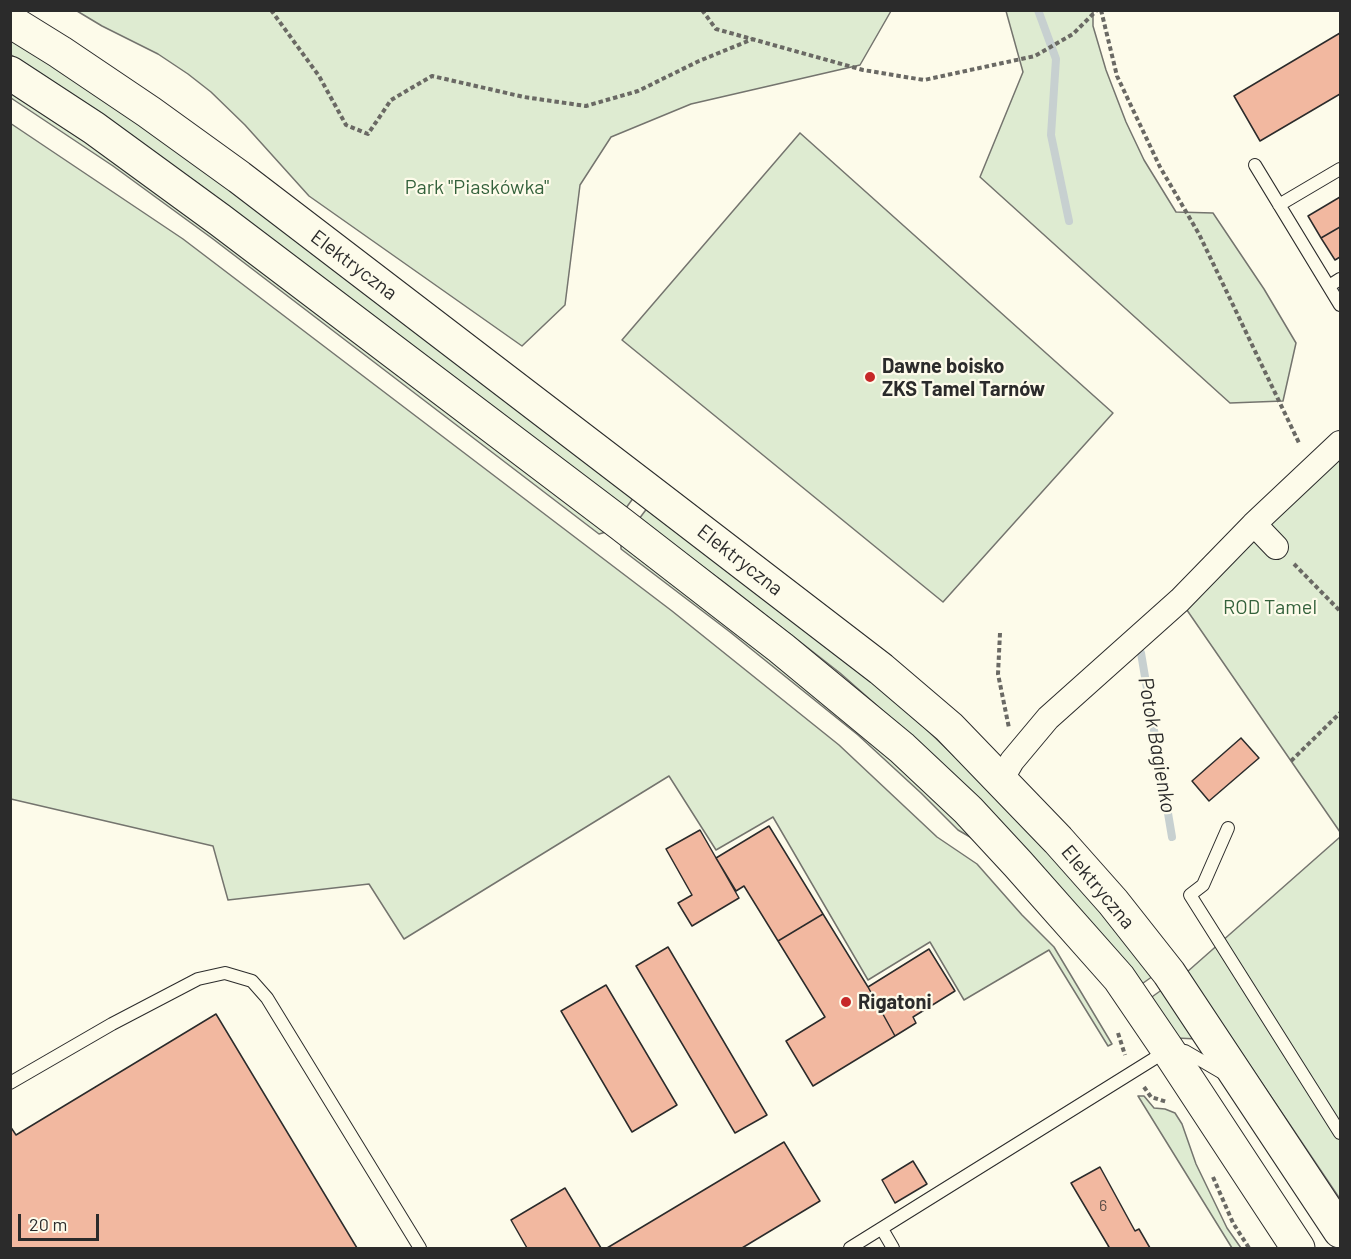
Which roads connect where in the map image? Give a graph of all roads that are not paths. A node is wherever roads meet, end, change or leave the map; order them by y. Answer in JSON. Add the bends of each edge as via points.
{"nodes":[{"id":1,"x":10,"y":21,"type":"edge"},
{"id":2,"x":10,"y":73,"type":"edge"},
{"id":3,"x":1255,"y":165,"type":"dead end"},
{"id":4,"x":1341,"y":169,"type":"edge"},
{"id":5,"x":1279,"y":205,"type":"junction"},
{"id":6,"x":1341,"y":279,"type":"edge"},
{"id":7,"x":1329,"y":286,"type":"junction"},
{"id":8,"x":1341,"y":306,"type":"edge"},
{"id":9,"x":1341,"y":443,"type":"edge"},
{"id":10,"x":1254,"y":524,"type":"junction"},
{"id":11,"x":1276,"y":547,"type":"road end"},
{"id":12,"x":1009,"y":767,"type":"junction"},
{"id":13,"x":1228,"y":828,"type":"dead end"},
{"id":14,"x":1168,"y":1050,"type":"junction"},
{"id":15,"x":10,"y":1083,"type":"edge"},
{"id":16,"x":1247,"y":1090,"type":"junction"},
{"id":17,"x":1341,"y":1133,"type":"edge"},
{"id":18,"x":882,"y":1230,"type":"junction"},
{"id":19,"x":1341,"y":1231,"type":"edge"},
{"id":20,"x":420,"y":1248,"type":"edge"},
{"id":21,"x":850,"y":1248,"type":"edge"},
{"id":22,"x":893,"y":1248,"type":"edge"},
{"id":23,"x":1298,"y":1248,"type":"edge"}],
"edges":[{"from":1,"to":12,"type":"main road","name":"Elektryczna","via":[[139,105],[239,177],[881,669],[949,727]]},
{"from":2,"to":14,"type":"main road","via":[[94,128],[248,241],[782,648],[902,748],[968,810],[1048,896],[1119,978]]},
{"from":3,"to":5,"type":"lane"},
{"from":4,"to":5,"type":"lane"},
{"from":5,"to":7,"type":"lane"},
{"from":6,"to":7,"type":"lane"},
{"from":7,"to":8,"type":"lane"},
{"from":9,"to":10,"type":"street"},
{"from":10,"to":11,"type":"street"},
{"from":10,"to":12,"type":"street","via":[[1180,600],[1048,718]]},
{"from":12,"to":16,"type":"main road","name":"Elektryczna","via":[[1058,840],[1169,973]]},
{"from":13,"to":17,"type":"lane","via":[[1203,885],[1190,895]]},
{"from":14,"to":16,"type":"lane","via":[[1185,1051]]},
{"from":14,"to":18,"type":"lane"},
{"from":14,"to":23,"type":"main road"},
{"from":15,"to":20,"type":"lane","via":[[198,979],[225,972],[252,981],[267,998]]},
{"from":16,"to":19,"type":"main road","name":"Elektryczna"},
{"from":18,"to":21,"type":"lane"},
{"from":18,"to":22,"type":"lane"}]}
